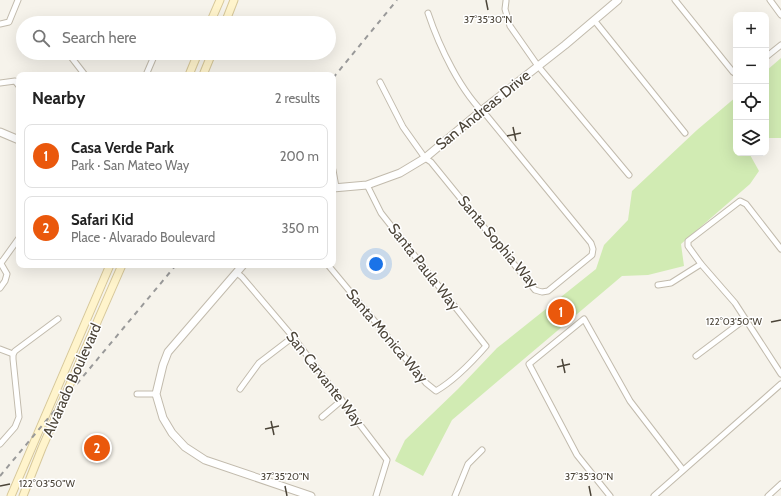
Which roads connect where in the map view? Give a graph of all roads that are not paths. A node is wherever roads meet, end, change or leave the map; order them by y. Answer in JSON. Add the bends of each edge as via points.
{"nodes":[{"id":1,"x":18,"y":0,"type":"edge"},
{"id":2,"x":220,"y":0,"type":"edge"},
{"id":3,"x":234,"y":0,"type":"edge"},
{"id":4,"x":506,"y":0,"type":"edge"},
{"id":5,"x":618,"y":0,"type":"edge"},
{"id":6,"x":675,"y":0,"type":"edge"},
{"id":7,"x":770,"y":0,"type":"edge"},
{"id":8,"x":428,"y":13,"type":"dead end"},
{"id":9,"x":781,"y":15,"type":"edge"},
{"id":10,"x":213,"y":16,"type":"edge"},
{"id":11,"x":227,"y":16,"type":"edge"},
{"id":12,"x":594,"y":20,"type":"junction"},
{"id":13,"x":0,"y":24,"type":"edge"},
{"id":14,"x":781,"y":45,"type":"edge"},
{"id":15,"x":769,"y":55,"type":"edge"},
{"id":16,"x":73,"y":60,"type":"edge"},
{"id":17,"x":152,"y":60,"type":"edge"},
{"id":18,"x":195,"y":60,"type":"edge"},
{"id":19,"x":209,"y":60,"type":"edge"},
{"id":20,"x":538,"y":66,"type":"junction"},
{"id":21,"x":83,"y":72,"type":"edge"},
{"id":22,"x":147,"y":72,"type":"edge"},
{"id":23,"x":190,"y":72,"type":"edge"},
{"id":24,"x":204,"y":72,"type":"edge"},
{"id":25,"x":733,"y":72,"type":"edge"},
{"id":26,"x":16,"y":82,"type":"edge"},
{"id":27,"x":380,"y":82,"type":"dead end"},
{"id":28,"x":0,"y":83,"type":"edge"},
{"id":29,"x":481,"y":111,"type":"junction"},
{"id":30,"x":0,"y":132,"type":"edge"},
{"id":31,"x":685,"y":133,"type":"dead end"},
{"id":32,"x":16,"y":139,"type":"edge"},
{"id":33,"x":425,"y":158,"type":"junction"},
{"id":34,"x":629,"y":175,"type":"dead end"},
{"id":35,"x":367,"y":185,"type":"junction"},
{"id":36,"x":336,"y":188,"type":"edge"},
{"id":37,"x":16,"y":242,"type":"edge"},
{"id":38,"x":781,"y":249,"type":"edge"},
{"id":39,"x":0,"y":262,"type":"edge"},
{"id":40,"x":701,"y":264,"type":"junction"},
{"id":41,"x":109,"y":268,"type":"edge"},
{"id":42,"x":121,"y":268,"type":"edge"},
{"id":43,"x":240,"y":268,"type":"edge"},
{"id":44,"x":330,"y":268,"type":"edge"},
{"id":45,"x":236,"y":273,"type":"junction"},
{"id":46,"x":658,"y":285,"type":"dead end"},
{"id":47,"x":0,"y":288,"type":"edge"},
{"id":48,"x":58,"y":319,"type":"dead end"},
{"id":49,"x":744,"y":320,"type":"junction"},
{"id":50,"x":293,"y":337,"type":"junction"},
{"id":51,"x":486,"y":346,"type":"joint"},
{"id":52,"x":0,"y":349,"type":"edge"},
{"id":53,"x":13,"y":354,"type":"junction"},
{"id":54,"x":696,"y":356,"type":"dead end"},
{"id":55,"x":781,"y":374,"type":"edge"},
{"id":56,"x":781,"y":384,"type":"edge"},
{"id":57,"x":240,"y":389,"type":"dead end"},
{"id":58,"x":137,"y":394,"type":"dead end"},
{"id":59,"x":156,"y":394,"type":"junction"},
{"id":60,"x":342,"y":400,"type":"junction"},
{"id":61,"x":322,"y":417,"type":"dead end"},
{"id":62,"x":0,"y":444,"type":"edge"},
{"id":63,"x":482,"y":450,"type":"dead end"},
{"id":64,"x":683,"y":470,"type":"junction"},
{"id":65,"x":781,"y":484,"type":"edge"},
{"id":66,"x":11,"y":496,"type":"edge"},
{"id":67,"x":23,"y":496,"type":"edge"},
{"id":68,"x":311,"y":496,"type":"edge"},
{"id":69,"x":376,"y":496,"type":"edge"},
{"id":70,"x":455,"y":496,"type":"edge"},
{"id":71,"x":610,"y":496,"type":"edge"},
{"id":72,"x":654,"y":496,"type":"edge"},
{"id":73,"x":768,"y":496,"type":"edge"}],
"edges":[{"from":1,"to":13,"type":"street","via":[[9,22]]},
{"from":2,"to":10,"type":"main road"},
{"from":3,"to":11,"type":"main road"},
{"from":4,"to":20,"type":"street","via":[[505,9],[510,26]]},
{"from":5,"to":12,"type":"street","name":"San Andreas Drive"},
{"from":6,"to":25,"type":"street"},
{"from":7,"to":9,"type":"street"},
{"from":8,"to":29,"type":"street","via":[[456,77]]},
{"from":12,"to":20,"type":"street","name":"San Andreas Drive"},
{"from":12,"to":31,"type":"street"},
{"from":14,"to":15,"type":"street"},
{"from":16,"to":21,"type":"street"},
{"from":17,"to":22,"type":"street"},
{"from":18,"to":23,"type":"main road"},
{"from":19,"to":24,"type":"main road"},
{"from":20,"to":29,"type":"street","name":"San Andreas Drive"},
{"from":20,"to":34,"type":"street"},
{"from":26,"to":28,"type":"street"},
{"from":27,"to":33,"type":"street","name":"Santa Sophia Way","via":[[403,127]]},
{"from":29,"to":33,"type":"street","name":"San Andreas Drive"},
{"from":29,"to":33,"type":"street","name":"Santa Sophia Way","via":[[591,243],[592,255],[548,291],[535,290],[431,162]]},
{"from":30,"to":32,"type":"street"},
{"from":33,"to":35,"type":"street","name":"San Andreas Drive","via":[[400,173]]},
{"from":35,"to":36,"type":"street","name":"San Andreas Drive"},
{"from":35,"to":51,"type":"street","name":"Santa Paula Way","via":[[381,213]]},
{"from":37,"to":39,"type":"street"},
{"from":38,"to":40,"type":"street","via":[[746,204],[740,201],[688,241],[688,246]]},
{"from":39,"to":47,"type":"street","via":[[6,274]]},
{"from":40,"to":46,"type":"street","via":[[671,283]]},
{"from":40,"to":49,"type":"street","via":[[735,303]]},
{"from":41,"to":66,"type":"main road","name":"Alvarado Boulevard"},
{"from":42,"to":67,"type":"main road","name":"Alvarado Boulevard"},
{"from":43,"to":45,"type":"street"},
{"from":44,"to":51,"type":"street","name":"Santa Monica Way","via":[[426,383],[436,391],[444,387]]},
{"from":45,"to":50,"type":"street","name":"San Carvante Way"},
{"from":45,"to":59,"type":"street","via":[[168,352]]},
{"from":48,"to":53,"type":"street"},
{"from":49,"to":54,"type":"street"},
{"from":49,"to":55,"type":"street"},
{"from":50,"to":57,"type":"street","via":[[259,363]]},
{"from":50,"to":60,"type":"street","name":"San Carvante Way"},
{"from":52,"to":53,"type":"street"},
{"from":53,"to":62,"type":"street","via":[[19,417]]},
{"from":56,"to":64,"type":"street"},
{"from":58,"to":59,"type":"street"},
{"from":59,"to":68,"type":"street","via":[[163,418],[185,447],[205,460]]},
{"from":60,"to":61,"type":"street"},
{"from":60,"to":69,"type":"street","name":"San Carvante Way","via":[[387,460]]},
{"from":63,"to":70,"type":"street","via":[[468,464]]},
{"from":64,"to":71,"type":"street","via":[[630,401],[584,319],[530,364],[577,455]]},
{"from":64,"to":72,"type":"street"},
{"from":65,"to":73,"type":"street"}]}
